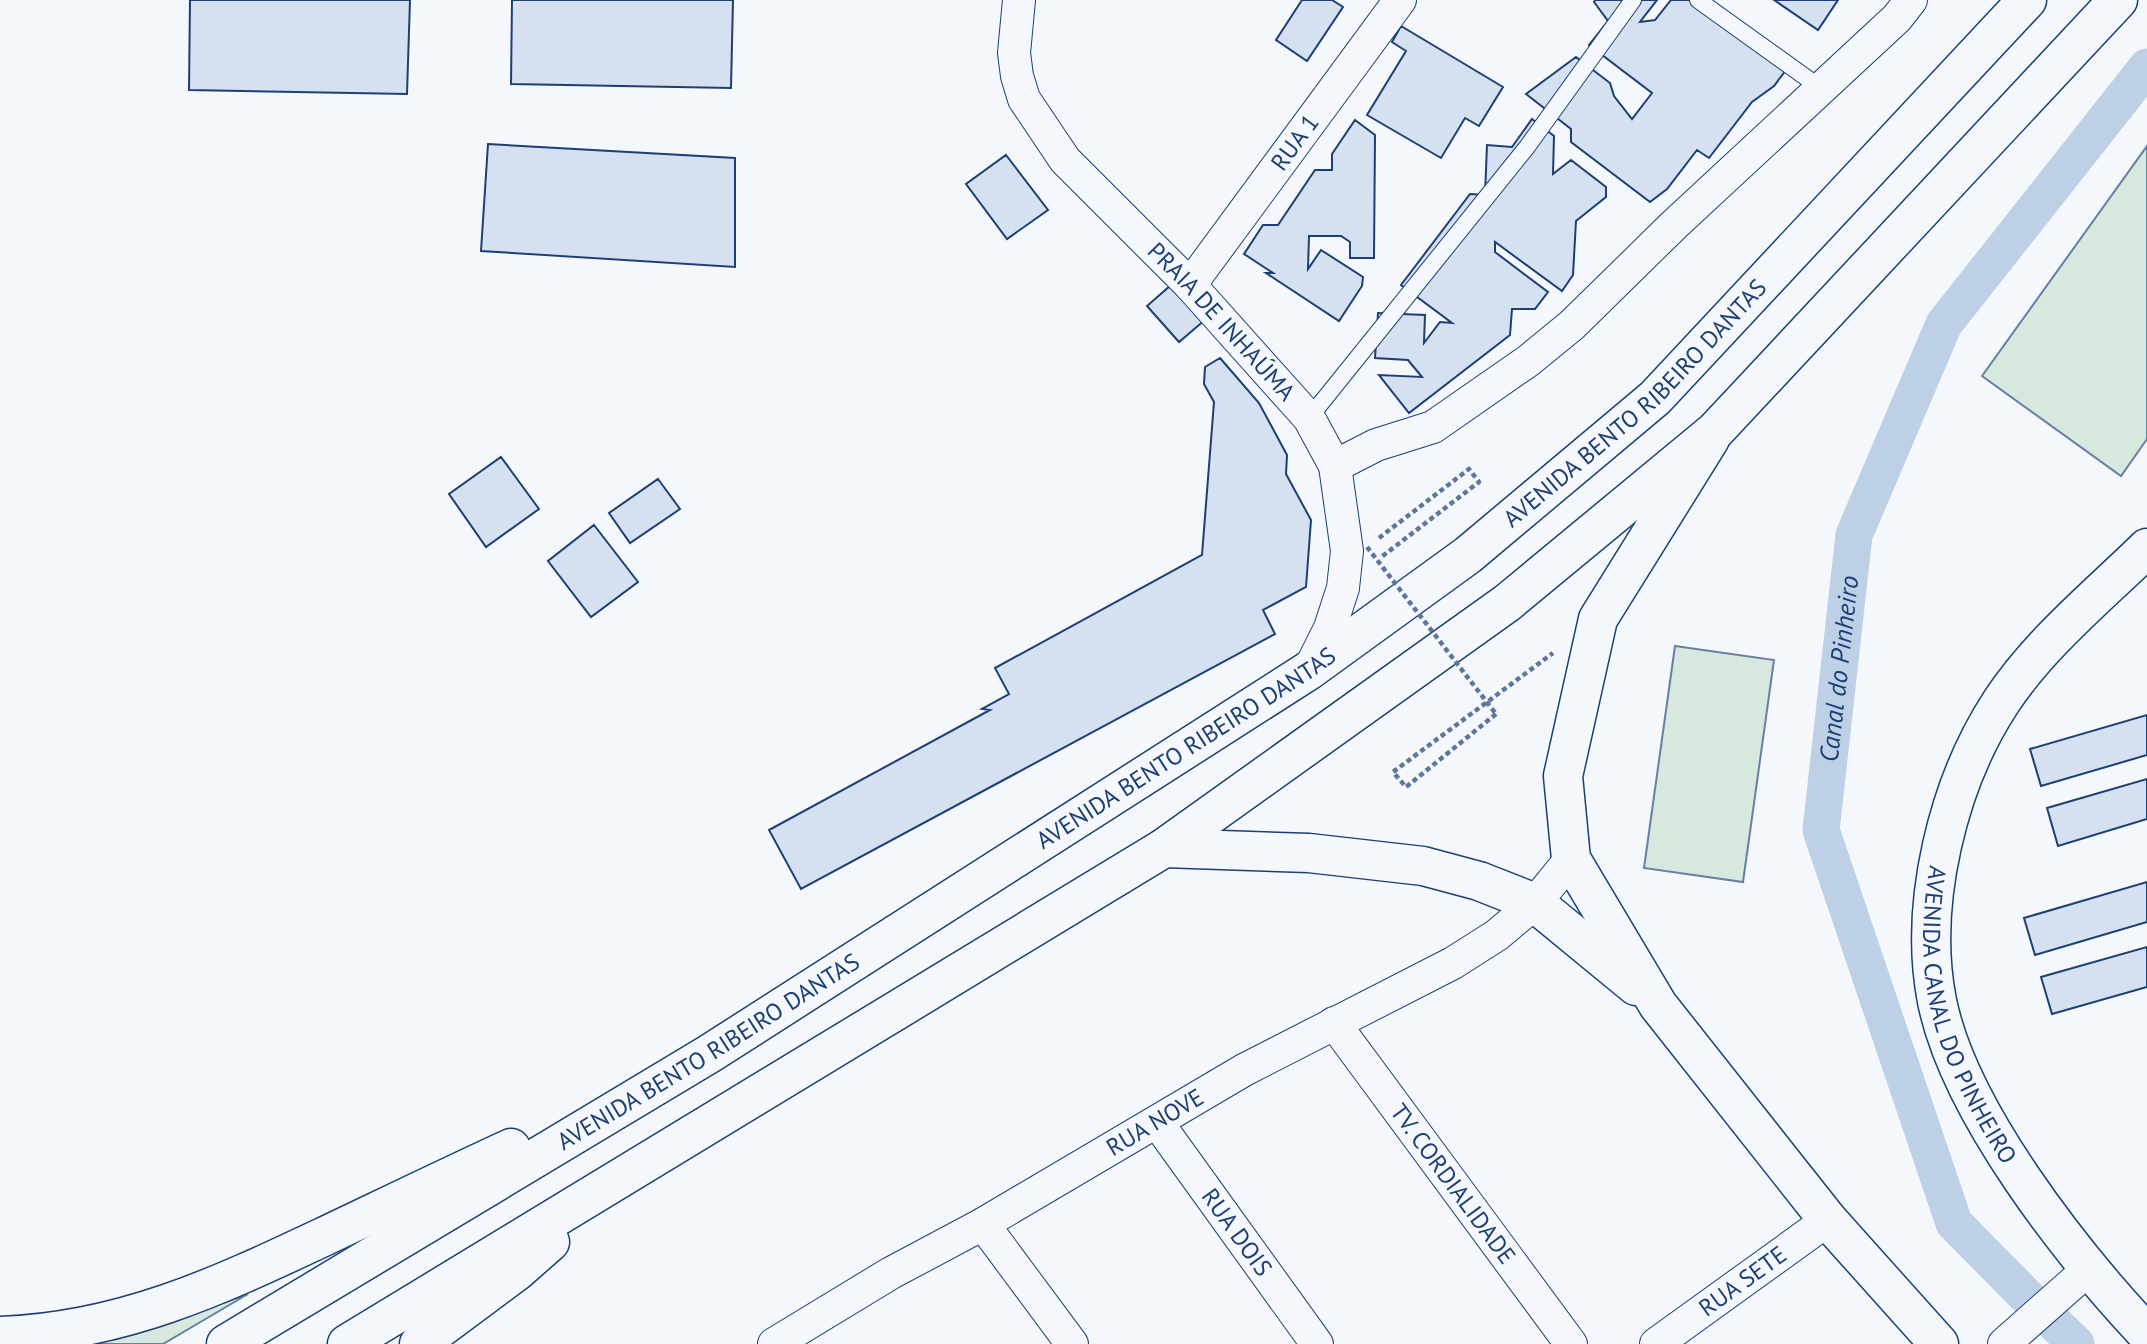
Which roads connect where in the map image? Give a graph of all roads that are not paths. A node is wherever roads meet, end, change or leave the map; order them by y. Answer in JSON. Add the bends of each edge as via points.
{"nodes":[{"id":1,"x":1019,"y":0,"type":"edge"},
{"id":2,"x":1400,"y":0,"type":"edge"},
{"id":3,"x":1633,"y":0,"type":"edge"},
{"id":4,"x":1698,"y":0,"type":"edge"},
{"id":5,"x":1911,"y":0,"type":"edge"},
{"id":6,"x":2026,"y":0,"type":"edge"},
{"id":7,"x":2118,"y":0,"type":"edge"},
{"id":8,"x":1822,"y":89,"type":"junction"},
{"id":9,"x":1190,"y":285,"type":"junction"},
{"id":10,"x":1309,"y":418,"type":"junction"},
{"id":11,"x":1715,"y":431,"type":"junction"},
{"id":12,"x":1335,"y":466,"type":"junction"},
{"id":13,"x":2147,"y":548,"type":"edge"},
{"id":14,"x":1308,"y":671,"type":"junction"},
{"id":15,"x":1164,"y":848,"type":"junction"},
{"id":16,"x":1571,"y":859,"type":"junction"},
{"id":17,"x":1535,"y":903,"type":"junction"},
{"id":18,"x":1656,"y":1001,"type":"junction"},
{"id":19,"x":1334,"y":1023,"type":"junction"},
{"id":20,"x":709,"y":1054,"type":"junction"},
{"id":21,"x":1157,"y":1122,"type":"junction"},
{"id":22,"x":631,"y":1171,"type":"junction"},
{"id":23,"x":1828,"y":1220,"type":"junction"},
{"id":24,"x":983,"y":1224,"type":"junction"},
{"id":25,"x":2091,"y":1267,"type":"junction"},
{"id":26,"x":815,"y":1334,"type":"edge"},
{"id":27,"x":2147,"y":1334,"type":"edge"},
{"id":28,"x":0,"y":1336,"type":"edge"},
{"id":29,"x":226,"y":1344,"type":"edge"},
{"id":30,"x":347,"y":1344,"type":"edge"},
{"id":31,"x":419,"y":1344,"type":"edge"},
{"id":32,"x":774,"y":1344,"type":"edge"},
{"id":33,"x":1072,"y":1344,"type":"edge"},
{"id":34,"x":1317,"y":1344,"type":"edge"},
{"id":35,"x":1571,"y":1344,"type":"edge"},
{"id":36,"x":1656,"y":1344,"type":"edge"},
{"id":37,"x":1939,"y":1344,"type":"edge"},
{"id":38,"x":2004,"y":1344,"type":"edge"}],
"edges":[{"from":1,"to":9,"type":"street","name":"PRAIA DE INHAÚMA","via":[[1013,53],[1024,99],[1065,160]]},
{"from":2,"to":9,"type":"street","name":"RUA 1"},
{"from":3,"to":10,"type":"lane","via":[[1527,146]]},
{"from":4,"to":8,"type":"lane"},
{"from":5,"to":8,"type":"street"},
{"from":6,"to":14,"type":"main road","name":"AVENIDA BENTO RIBEIRO DANTAS","via":[[1655,398],[1468,555]]},
{"from":7,"to":11,"type":"main road"},
{"from":8,"to":12,"type":"street","via":[[1528,361],[1433,427],[1376,445]]},
{"from":9,"to":10,"type":"street","name":"PRAIA DE INHAÚMA"},
{"from":10,"to":12,"type":"street","name":"PRAIA DE INHAÚMA"},
{"from":11,"to":15,"type":"main road","via":[[1507,603]]},
{"from":11,"to":16,"type":"main road","via":[[1598,619],[1563,776]]},
{"from":12,"to":14,"type":"street","name":"PRAIA DE INHAÚMA","via":[[1347,551],[1343,588],[1330,628]]},
{"from":13,"to":25,"type":"main road","name":"AVENIDA CANAL DO PINHEIRO","via":[[2039,653],[2002,701],[1976,746],[1949,811],[1936,880],[1937,1000],[1955,1058],[2023,1181]]},
{"from":14,"to":20,"type":"main road","name":"AVENIDA BENTO RIBEIRO DANTAS"},
{"from":15,"to":17,"type":"main road","via":[[1309,853],[1423,866]]},
{"from":15,"to":22,"type":"main road"},
{"from":16,"to":17,"type":"street","name":"RUA NOVE"},
{"from":16,"to":18,"type":"main road"},
{"from":17,"to":18,"type":"main road"},
{"from":17,"to":19,"type":"street","name":"RUA NOVE","via":[[1497,936],[1453,963]]},
{"from":18,"to":23,"type":"main road"},
{"from":19,"to":21,"type":"street","name":"RUA NOVE"},
{"from":19,"to":35,"type":"street","name":"TV. CORDIALIDADE"},
{"from":20,"to":28,"type":"main road","via":[[213,1289],[131,1317],[43,1334]]},
{"from":20,"to":29,"type":"main road","name":"AVENIDA BENTO RIBEIRO DANTAS"},
{"from":21,"to":24,"type":"street","name":"RUA NOVE"},
{"from":21,"to":34,"type":"street","name":"RUA DOIS"},
{"from":22,"to":30,"type":"main road"},
{"from":22,"to":31,"type":"main road","via":[[517,1271]]},
{"from":23,"to":36,"type":"street","name":"RUA SETE"},
{"from":23,"to":37,"type":"main road"},
{"from":24,"to":26,"type":"street","name":"RUA NOVE","via":[[891,1273]]},
{"from":24,"to":33,"type":"street"},
{"from":25,"to":27,"type":"main road","name":"AVENIDA CANAL DO PINHEIRO"},
{"from":25,"to":38,"type":"street"},
{"from":26,"to":32,"type":"street","name":"RUA NOVE"}]}
